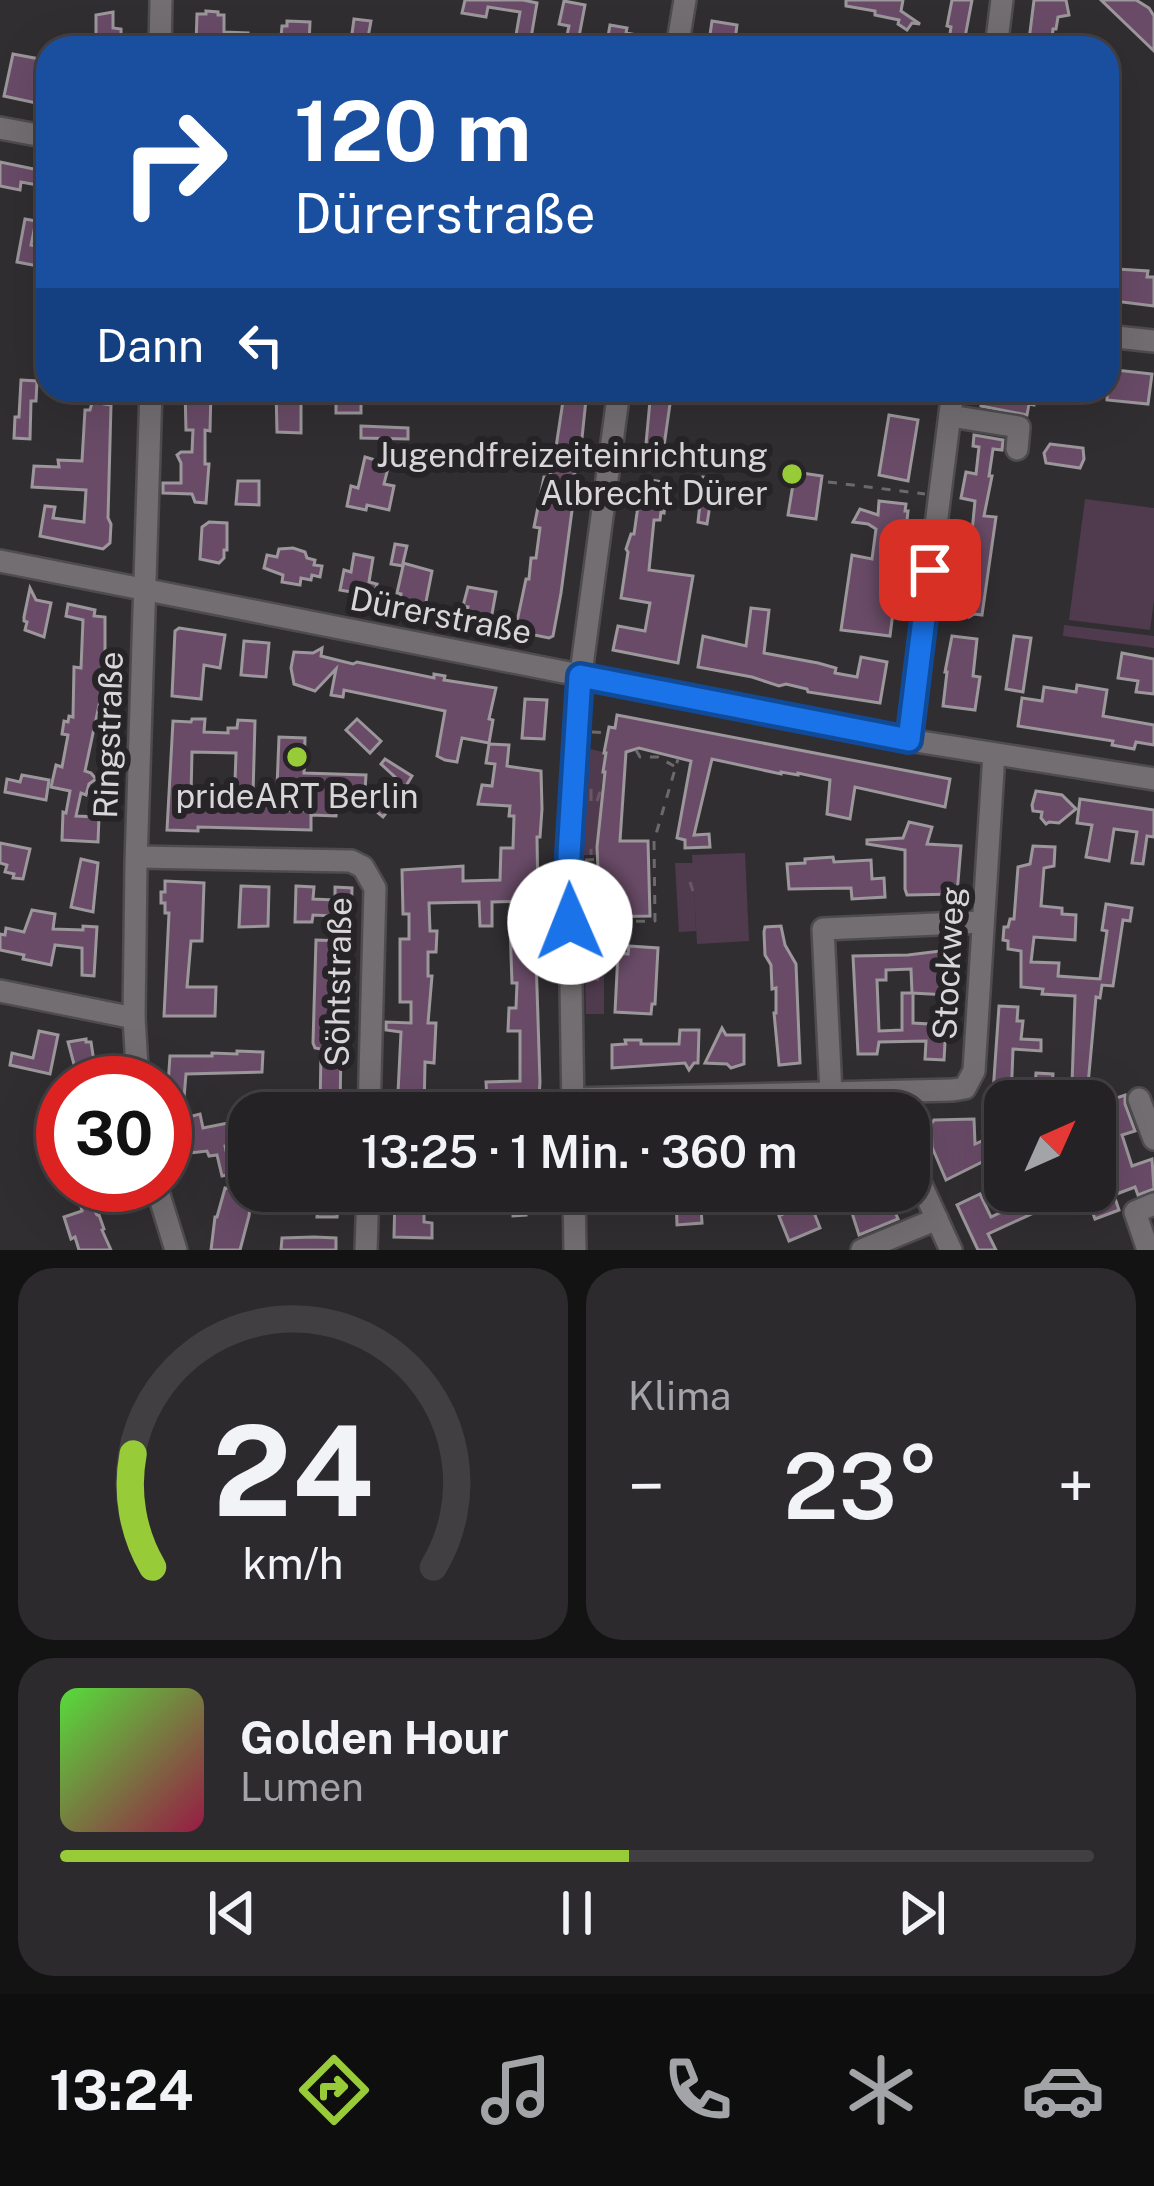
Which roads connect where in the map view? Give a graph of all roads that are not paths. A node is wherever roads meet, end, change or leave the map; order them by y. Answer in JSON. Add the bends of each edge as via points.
{"nodes":[{"id":1,"x":161,"y":0,"type":"edge"},
{"id":2,"x":685,"y":0,"type":"edge"},
{"id":3,"x":1002,"y":0,"type":"edge"},
{"id":4,"x":160,"y":36,"type":"edge"},
{"id":5,"x":678,"y":36,"type":"edge"},
{"id":6,"x":998,"y":36,"type":"edge"},
{"id":7,"x":0,"y":128,"type":"edge"},
{"id":8,"x":36,"y":135,"type":"edge"},
{"id":9,"x":1119,"y":337,"type":"edge"},
{"id":10,"x":1154,"y":341,"type":"edge"},
{"id":11,"x":152,"y":402,"type":"edge"},
{"id":12,"x":618,"y":402,"type":"edge"},
{"id":13,"x":952,"y":402,"type":"edge"},
{"id":14,"x":950,"y":416,"type":"junction"},
{"id":15,"x":1017,"y":449,"type":"dead end"},
{"id":16,"x":0,"y":561,"type":"edge"},
{"id":17,"x":146,"y":590,"type":"junction"},
{"id":18,"x":580,"y":676,"type":"junction"},
{"id":19,"x":909,"y":740,"type":"junction"},
{"id":20,"x":994,"y":754,"type":"junction"},
{"id":21,"x":1154,"y":779,"type":"edge"},
{"id":22,"x":137,"y":857,"type":"junction"},
{"id":23,"x":982,"y":922,"type":"junction"},
{"id":24,"x":0,"y":992,"type":"edge"},
{"id":25,"x":134,"y":1018,"type":"junction"},
{"id":26,"x":136,"y":1056,"type":"edge"},
{"id":27,"x":370,"y":1092,"type":"edge"},
{"id":28,"x":573,"y":1092,"type":"edge"},
{"id":29,"x":832,"y":1092,"type":"edge"},
{"id":30,"x":930,"y":1096,"type":"edge"},
{"id":31,"x":1139,"y":1099,"type":"dead end"},
{"id":32,"x":1154,"y":1139,"type":"edge"},
{"id":33,"x":930,"y":1204,"type":"edge"},
{"id":34,"x":1154,"y":1204,"type":"edge"},
{"id":35,"x":165,"y":1212,"type":"edge"},
{"id":36,"x":367,"y":1212,"type":"edge"},
{"id":37,"x":574,"y":1212,"type":"edge"},
{"id":38,"x":937,"y":1219,"type":"junction"},
{"id":39,"x":176,"y":1250,"type":"edge"},
{"id":40,"x":366,"y":1250,"type":"edge"},
{"id":41,"x":575,"y":1250,"type":"edge"},
{"id":42,"x":862,"y":1250,"type":"edge"},
{"id":43,"x":951,"y":1250,"type":"edge"},
{"id":44,"x":1148,"y":1250,"type":"edge"}],
"edges":[{"from":1,"to":4,"type":"street"},
{"from":2,"to":5,"type":"street"},
{"from":3,"to":6,"type":"street"},
{"from":7,"to":8,"type":"street"},
{"from":9,"to":10,"type":"street"},
{"from":11,"to":17,"type":"street","name":"Ringstraße"},
{"from":12,"to":18,"type":"street"},
{"from":13,"to":14,"type":"street"},
{"from":14,"to":15,"type":"street","via":[[1019,427]]},
{"from":14,"to":19,"type":"street"},
{"from":16,"to":17,"type":"street","name":"Dürerstraße"},
{"from":17,"to":18,"type":"street","name":"Dürerstraße"},
{"from":17,"to":22,"type":"street","name":"Ringstraße"},
{"from":18,"to":19,"type":"street","name":"Dürerstraße"},
{"from":18,"to":28,"type":"street","via":[[569,855]]},
{"from":19,"to":20,"type":"street","name":"Dürerstraße"},
{"from":20,"to":21,"type":"street","name":"Dürerstraße"},
{"from":20,"to":23,"type":"street","name":"Stockweg"},
{"from":22,"to":25,"type":"street","name":"Ringstraße"},
{"from":22,"to":27,"type":"street","name":"Söhtstraße","via":[[363,867],[375,888]]},
{"from":23,"to":29,"type":"street","via":[[823,929]]},
{"from":23,"to":30,"type":"street","name":"Stockweg","via":[[971,1080]]},
{"from":24,"to":25,"type":"street"},
{"from":25,"to":26,"type":"street","name":"Ringstraße"},
{"from":31,"to":32,"type":"street"},
{"from":33,"to":38,"type":"street"},
{"from":34,"to":44,"type":"street","via":[[1135,1212]]},
{"from":35,"to":39,"type":"street"},
{"from":36,"to":40,"type":"street"},
{"from":37,"to":41,"type":"street"},
{"from":38,"to":42,"type":"street"},
{"from":38,"to":43,"type":"street"}]}
